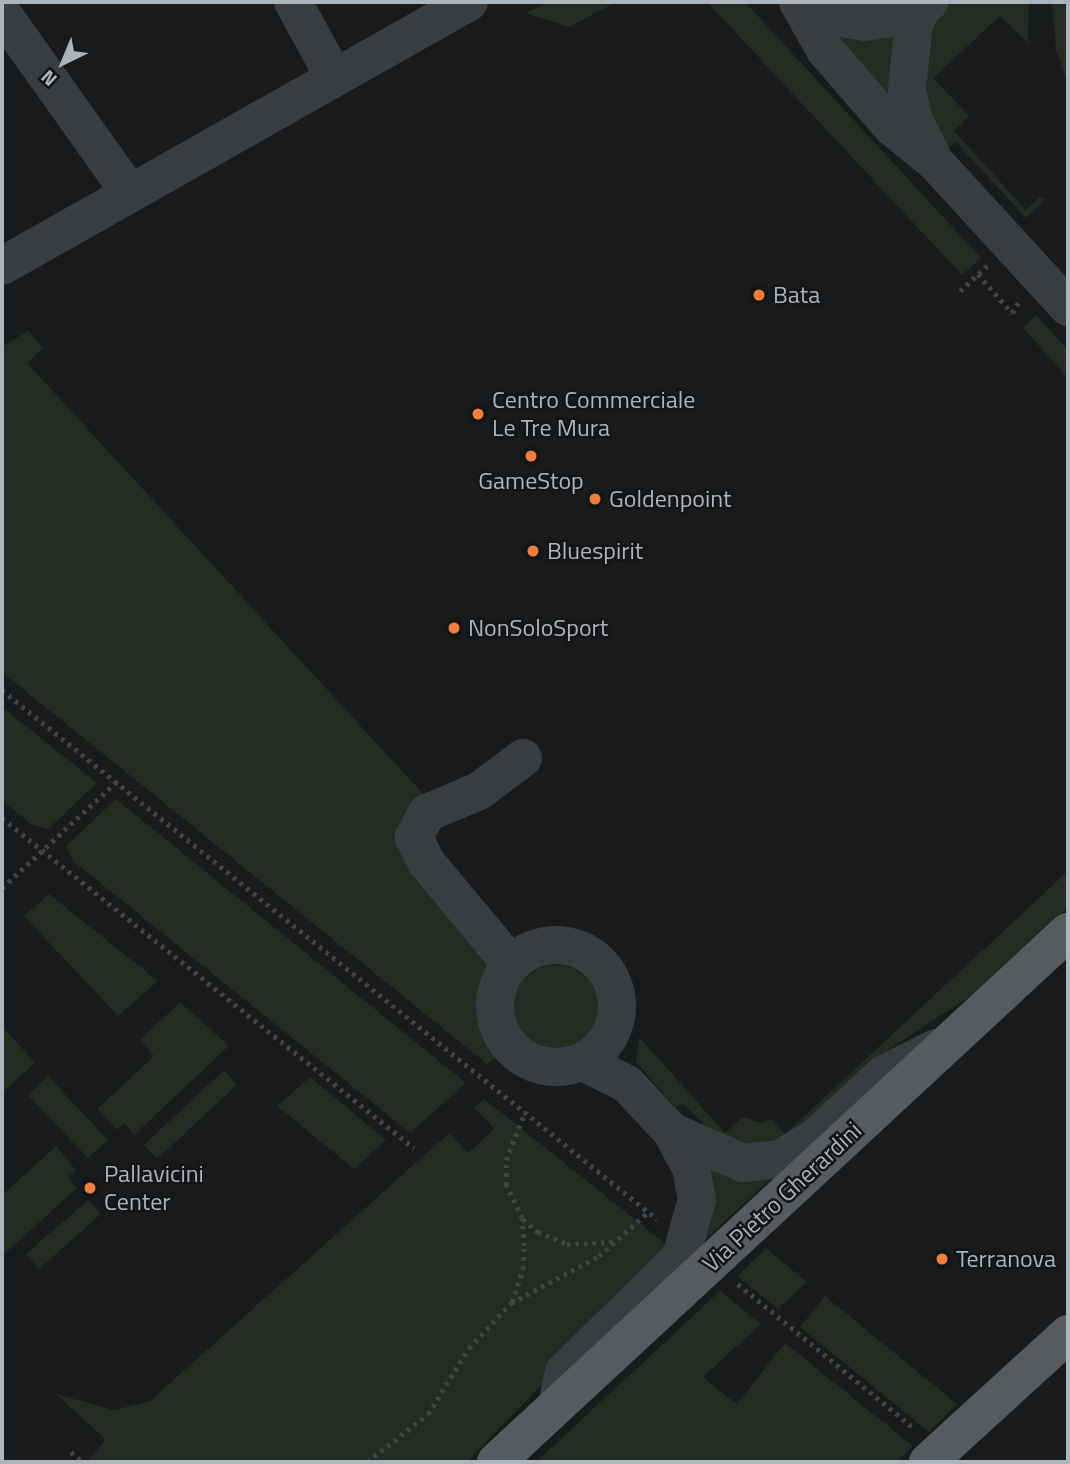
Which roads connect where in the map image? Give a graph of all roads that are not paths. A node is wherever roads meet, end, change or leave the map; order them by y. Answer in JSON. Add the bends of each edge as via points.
{"nodes":[{"id":1,"x":293,"y":2,"type":"edge"},
{"id":2,"x":469,"y":2,"type":"edge"},
{"id":3,"x":798,"y":2,"type":"edge"},
{"id":4,"x":804,"y":2,"type":"edge"},
{"id":5,"x":926,"y":4,"type":"edge"},
{"id":6,"x":2,"y":13,"type":"edge"},
{"id":7,"x":334,"y":78,"type":"junction"},
{"id":8,"x":935,"y":162,"type":"junction"},
{"id":9,"x":130,"y":193,"type":"junction"},
{"id":10,"x":2,"y":266,"type":"edge"},
{"id":11,"x":1068,"y":307,"type":"edge"},
{"id":12,"x":523,"y":758,"type":"dead end"},
{"id":13,"x":1068,"y":932,"type":"edge"},
{"id":14,"x":510,"y":964,"type":"junction"},
{"id":15,"x":949,"y":1041,"type":"junction"},
{"id":16,"x":594,"y":1052,"type":"junction"},
{"id":17,"x":671,"y":1131,"type":"junction"},
{"id":18,"x":699,"y":1253,"type":"junction"},
{"id":19,"x":1068,"y":1334,"type":"edge"},
{"id":20,"x":935,"y":1456,"type":"edge"},
{"id":21,"x":496,"y":1462,"type":"edge"}],
"edges":[{"from":1,"to":7,"type":"street"},
{"from":2,"to":7,"type":"street"},
{"from":3,"to":8,"type":"street","via":[[825,50],[892,127]]},
{"from":4,"to":5,"type":"street","via":[[834,17],[865,22],[895,18]]},
{"from":5,"to":8,"type":"street","via":[[914,23],[907,89],[914,121]]},
{"from":6,"to":9,"type":"street"},
{"from":7,"to":9,"type":"street"},
{"from":8,"to":11,"type":"street"},
{"from":9,"to":10,"type":"street"},
{"from":12,"to":14,"type":"street","via":[[478,791],[427,813],[414,837],[426,862]]},
{"from":13,"to":15,"type":"main road","name":"Via Pietro Gherardini"},
{"from":14,"to":16,"type":"street","via":[[495,996],[496,1020],[505,1041],[523,1058],[546,1067]]},
{"from":14,"to":16,"type":"street","via":[[544,946],[570,946],[593,957],[609,975],[617,995],[617,1016]]},
{"from":15,"to":17,"type":"street","via":[[884,1074],[815,1138],[780,1159],[743,1163]]},
{"from":15,"to":18,"type":"main road","name":"Via Pietro Gherardini"},
{"from":16,"to":17,"type":"street"},
{"from":17,"to":18,"type":"street","via":[[696,1183]]},
{"from":18,"to":21,"type":"main road","name":"Via Pietro Gherardini","via":[[557,1405]]},
{"from":19,"to":20,"type":"main road"}]}
